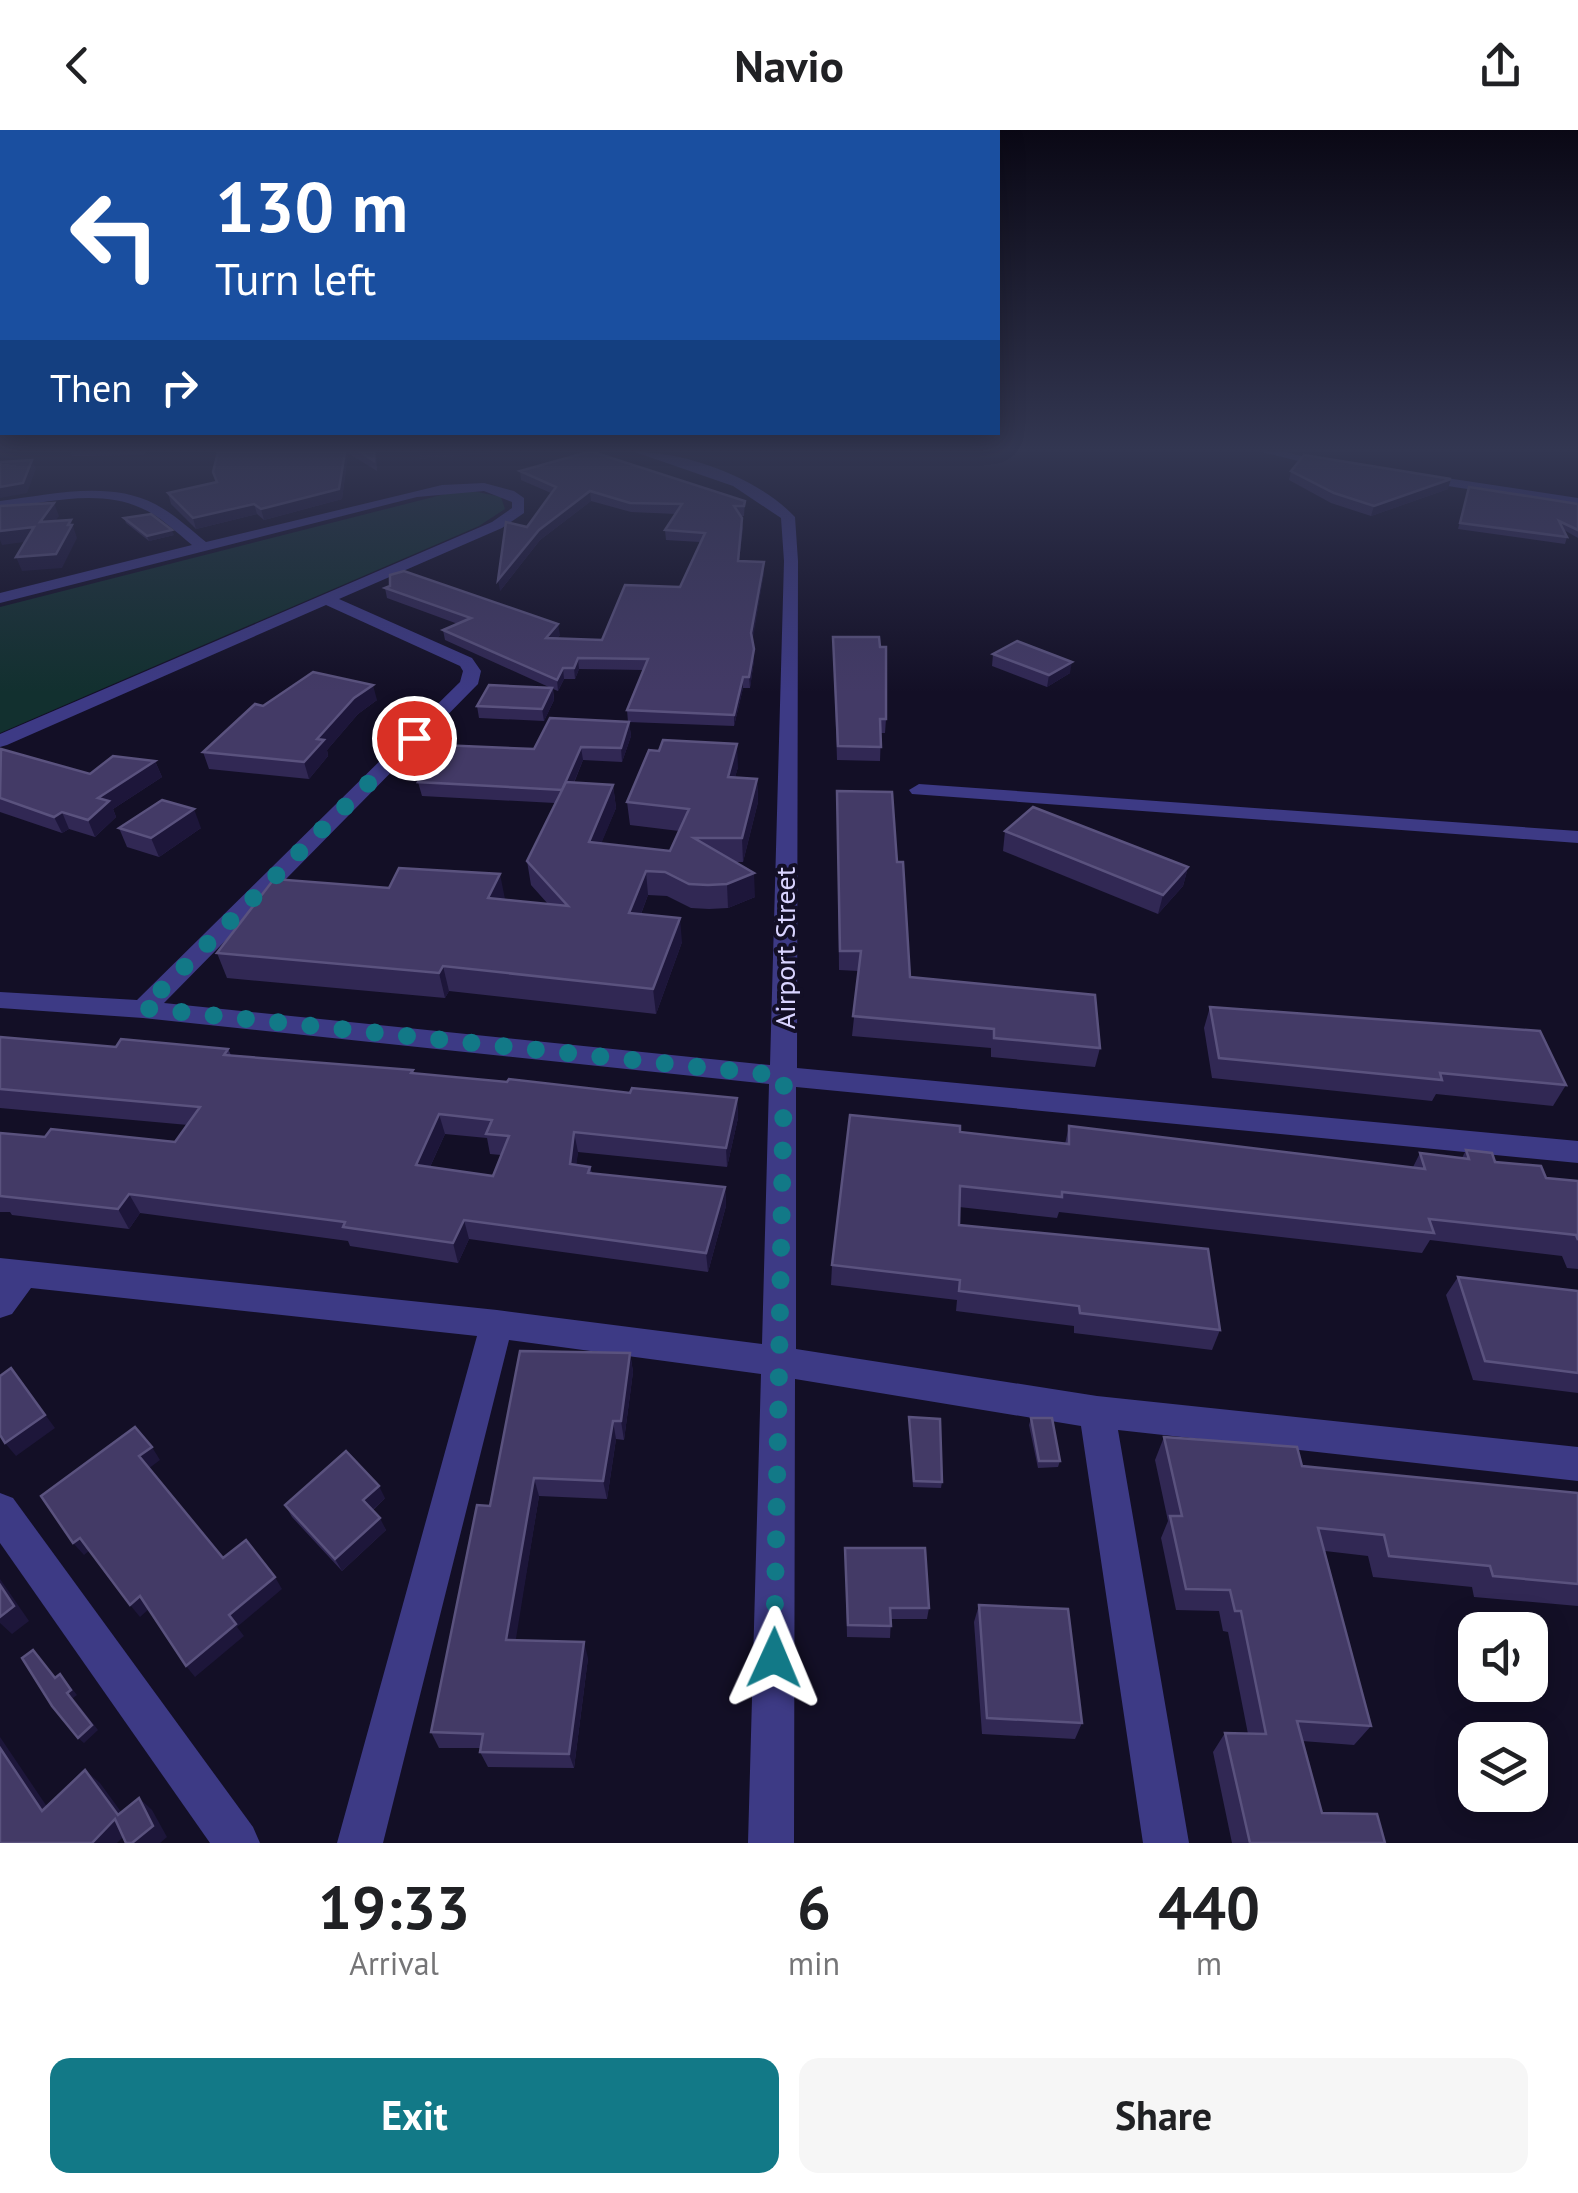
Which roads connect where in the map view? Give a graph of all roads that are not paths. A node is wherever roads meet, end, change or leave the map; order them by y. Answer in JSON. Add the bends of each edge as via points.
{"nodes":[{"id":1,"x":184,"y":532,"type":"edge"},
{"id":2,"x":261,"y":532,"type":"edge"},
{"id":3,"x":482,"y":532,"type":"edge"},
{"id":4,"x":788,"y":532,"type":"edge"},
{"id":5,"x":204,"y":546,"type":"junction"},
{"id":6,"x":0,"y":598,"type":"edge"},
{"id":7,"x":325,"y":599,"type":"junction"},
{"id":8,"x":0,"y":741,"type":"edge"},
{"id":9,"x":918,"y":790,"type":"dead end"},
{"id":10,"x":1578,"y":838,"type":"edge"},
{"id":11,"x":0,"y":1000,"type":"edge"},
{"id":12,"x":143,"y":1008,"type":"junction"},
{"id":13,"x":784,"y":1076,"type":"junction"},
{"id":14,"x":1578,"y":1152,"type":"edge"},
{"id":15,"x":11,"y":1272,"type":"edge"},
{"id":16,"x":0,"y":1304,"type":"edge"},
{"id":17,"x":498,"y":1324,"type":"junction"},
{"id":18,"x":778,"y":1361,"type":"junction"},
{"id":19,"x":1097,"y":1412,"type":"junction"},
{"id":20,"x":1578,"y":1464,"type":"edge"},
{"id":21,"x":0,"y":1511,"type":"edge"},
{"id":22,"x":237,"y":1843,"type":"edge"},
{"id":23,"x":360,"y":1843,"type":"edge"},
{"id":24,"x":770,"y":1843,"type":"edge"},
{"id":25,"x":1166,"y":1843,"type":"edge"}],
"edges":[{"from":1,"to":5,"type":"street"},
{"from":2,"to":5,"type":"street"},
{"from":3,"to":7,"type":"street"},
{"from":4,"to":13,"type":"street","name":"Airport Street"},
{"from":5,"to":6,"type":"street"},
{"from":7,"to":8,"type":"street"},
{"from":7,"to":12,"type":"street","via":[[466,662],[469,684]]},
{"from":9,"to":10,"type":"street"},
{"from":11,"to":12,"type":"street"},
{"from":12,"to":13,"type":"street"},
{"from":13,"to":14,"type":"street"},
{"from":13,"to":18,"type":"street","name":"Airport Street"},
{"from":15,"to":16,"type":"street"},
{"from":15,"to":17,"type":"street"},
{"from":17,"to":18,"type":"street"},
{"from":17,"to":23,"type":"street"},
{"from":18,"to":19,"type":"street"},
{"from":18,"to":24,"type":"street","name":"Airport Street"},
{"from":19,"to":20,"type":"street"},
{"from":19,"to":25,"type":"street"},
{"from":21,"to":22,"type":"street"}]}
